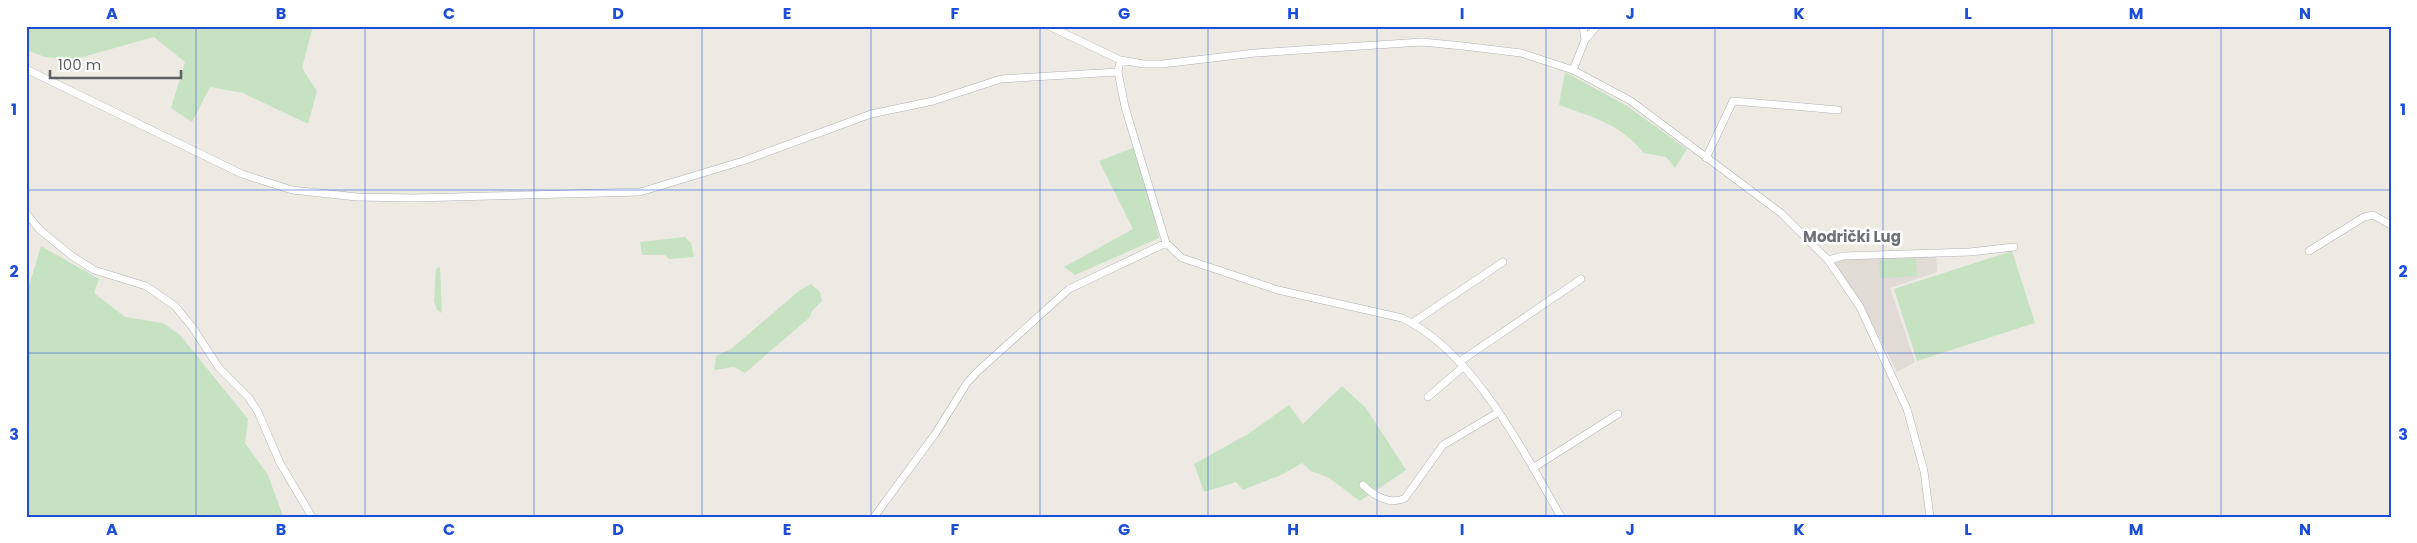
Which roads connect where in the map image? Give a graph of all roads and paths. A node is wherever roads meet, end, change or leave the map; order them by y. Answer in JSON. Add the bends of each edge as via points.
{"nodes":[{"id":1,"x":1049,"y":26,"type":"edge"},
{"id":2,"x":1583,"y":26,"type":"edge"},
{"id":3,"x":1597,"y":26,"type":"edge"},
{"id":4,"x":1585,"y":40,"type":"junction"},
{"id":5,"x":1120,"y":60,"type":"junction"},
{"id":6,"x":26,"y":69,"type":"edge"},
{"id":7,"x":1574,"y":70,"type":"junction"},
{"id":8,"x":1118,"y":72,"type":"junction"},
{"id":9,"x":1838,"y":110,"type":"dead end"},
{"id":10,"x":1706,"y":158,"type":"junction"},
{"id":11,"x":26,"y":213,"type":"edge"},
{"id":12,"x":2391,"y":225,"type":"edge"},
{"id":13,"x":1166,"y":243,"type":"junction"},
{"id":14,"x":2014,"y":247,"type":"dead end"},
{"id":15,"x":2309,"y":250,"type":"dead end"},
{"id":16,"x":1828,"y":260,"type":"junction"},
{"id":17,"x":1503,"y":262,"type":"dead end"},
{"id":18,"x":1581,"y":279,"type":"dead end"},
{"id":19,"x":1412,"y":323,"type":"junction"},
{"id":20,"x":1461,"y":365,"type":"junction"},
{"id":21,"x":1428,"y":397,"type":"dead end"},
{"id":22,"x":1499,"y":412,"type":"junction"},
{"id":23,"x":1618,"y":414,"type":"dead end"},
{"id":24,"x":1533,"y":468,"type":"junction"},
{"id":25,"x":1363,"y":484,"type":"dead end"},
{"id":26,"x":312,"y":517,"type":"edge"},
{"id":27,"x":874,"y":517,"type":"edge"},
{"id":28,"x":1561,"y":517,"type":"edge"},
{"id":29,"x":1930,"y":517,"type":"edge"}],
"edges":[{"from":1,"to":5,"type":"street"},
{"from":2,"to":4,"type":"street"},
{"from":3,"to":4,"type":"street"},
{"from":4,"to":7,"type":"street"},
{"from":5,"to":7,"type":"street","via":[[1162,64],[1255,53],[1422,42],[1521,53]]},
{"from":5,"to":8,"type":"street"},
{"from":6,"to":8,"type":"street","via":[[242,174],[292,190],[414,198],[640,192],[743,162],[871,114],[933,100],[1001,79]]},
{"from":7,"to":10,"type":"street","via":[[1631,100]]},
{"from":8,"to":13,"type":"street","via":[[1125,107]]},
{"from":9,"to":10,"type":"street","via":[[1733,101]]},
{"from":10,"to":16,"type":"street","via":[[1781,213]]},
{"from":11,"to":26,"type":"street","via":[[40,230],[94,270],[146,286],[175,306],[219,368],[249,398],[280,463]]},
{"from":12,"to":15,"type":"street","via":[[2372,215],[2364,217]]},
{"from":13,"to":19,"type":"street","via":[[1182,258],[1278,290]]},
{"from":13,"to":27,"type":"street","via":[[1069,289],[977,372]]},
{"from":14,"to":16,"type":"street","via":[[1970,252],[1843,256]]},
{"from":16,"to":29,"type":"street","via":[[1860,307],[1907,408],[1924,471]]},
{"from":17,"to":19,"type":"street"},
{"from":18,"to":20,"type":"street"},
{"from":19,"to":20,"type":"street"},
{"from":20,"to":21,"type":"street"},
{"from":20,"to":22,"type":"street"},
{"from":22,"to":24,"type":"street"},
{"from":22,"to":25,"type":"street","via":[[1443,445],[1405,498],[1389,500],[1376,495]]},
{"from":23,"to":24,"type":"street"},
{"from":24,"to":28,"type":"street"}]}
